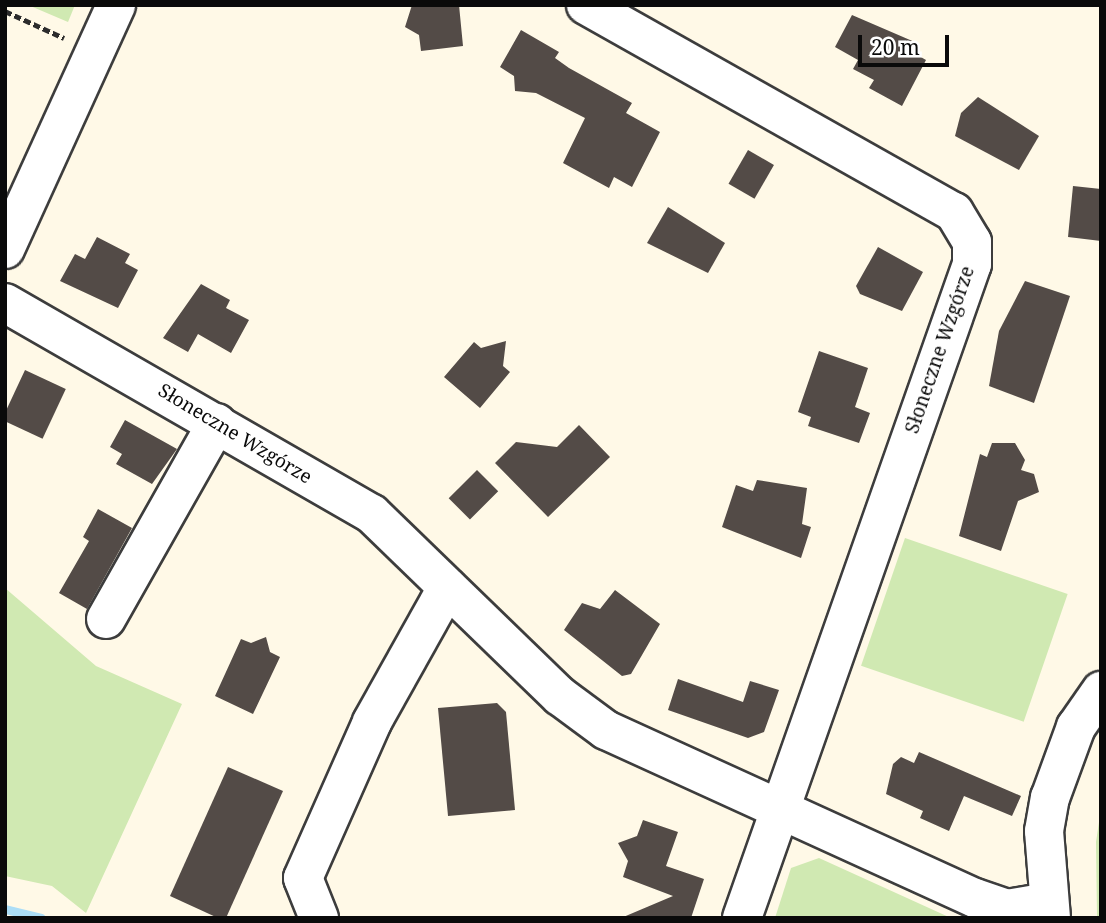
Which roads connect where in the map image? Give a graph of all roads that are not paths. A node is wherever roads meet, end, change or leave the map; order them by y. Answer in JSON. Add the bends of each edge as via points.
{"nodes":[{"id":1,"x":116,"y":5,"type":"edge"},
{"id":2,"x":586,"y":5,"type":"edge"},
{"id":3,"x":5,"y":249,"type":"edge"},
{"id":4,"x":5,"y":303,"type":"edge"},
{"id":5,"x":217,"y":424,"type":"junction"},
{"id":6,"x":447,"y":588,"type":"junction"},
{"id":7,"x":106,"y":619,"type":"dead end"},
{"id":8,"x":1101,"y":691,"type":"edge"},
{"id":9,"x":778,"y":810,"type":"junction"},
{"id":10,"x":1049,"y":910,"type":"edge"},
{"id":11,"x":319,"y":918,"type":"edge"},
{"id":12,"x":742,"y":918,"type":"edge"}],
"edges":[{"from":1,"to":3,"type":"street"},
{"from":2,"to":9,"type":"street","name":"Słoneczne Wzgórze","via":[[944,206],[966,225],[972,242],[972,264]]},
{"from":4,"to":5,"type":"street","name":"Słoneczne Wzgórze"},
{"from":5,"to":6,"type":"street","name":"Słoneczne Wzgórze","via":[[372,514]]},
{"from":5,"to":7,"type":"street"},
{"from":6,"to":9,"type":"street","name":"Słoneczne Wzgórze","via":[[560,696],[606,730]]},
{"from":6,"to":11,"type":"street","via":[[372,722],[303,878]]},
{"from":8,"to":10,"type":"street","via":[[1062,761],[1044,831]]},
{"from":9,"to":10,"type":"street","name":"Słoneczne Wzgórze","via":[[1007,909]]},
{"from":9,"to":12,"type":"street","name":"Słoneczne Wzgórze"}]}
